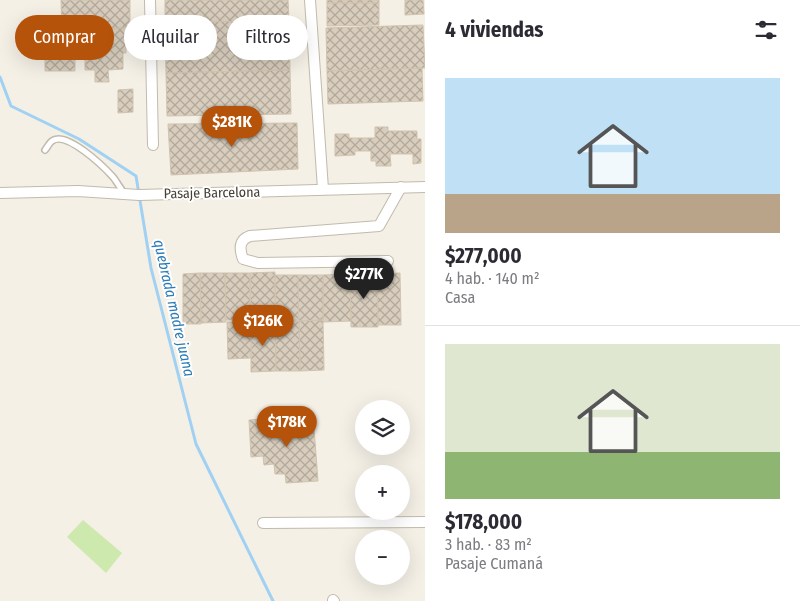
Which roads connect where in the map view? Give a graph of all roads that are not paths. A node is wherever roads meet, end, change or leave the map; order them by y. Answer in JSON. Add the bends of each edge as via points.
{"nodes":[{"id":1,"x":150,"y":0,"type":"edge"},
{"id":2,"x":310,"y":0,"type":"edge"},
{"id":3,"x":153,"y":144,"type":"dead end"},
{"id":4,"x":45,"y":150,"type":"dead end"},
{"id":5,"x":425,"y":187,"type":"edge"},
{"id":6,"x":400,"y":188,"type":"junction"},
{"id":7,"x":322,"y":189,"type":"junction"},
{"id":8,"x":0,"y":193,"type":"edge"},
{"id":9,"x":124,"y":194,"type":"junction"},
{"id":10,"x":388,"y":261,"type":"dead end"},
{"id":11,"x":425,"y":522,"type":"edge"},
{"id":12,"x":263,"y":523,"type":"dead end"}],
"edges":[{"from":1,"to":3,"type":"street"},
{"from":2,"to":7,"type":"street"},
{"from":4,"to":9,"type":"lane","via":[[52,140],[71,142],[101,165]]},
{"from":5,"to":6,"type":"street","name":"Pasaje Barcelona"},
{"from":6,"to":7,"type":"street","name":"Pasaje Barcelona"},
{"from":6,"to":10,"type":"street","via":[[379,226],[250,236],[241,242],[239,249],[243,259],[258,263]]},
{"from":7,"to":9,"type":"street","name":"Pasaje Barcelona"},
{"from":8,"to":9,"type":"street","name":"Pasaje Barcelona","via":[[78,191]]},
{"from":11,"to":12,"type":"street"}]}
